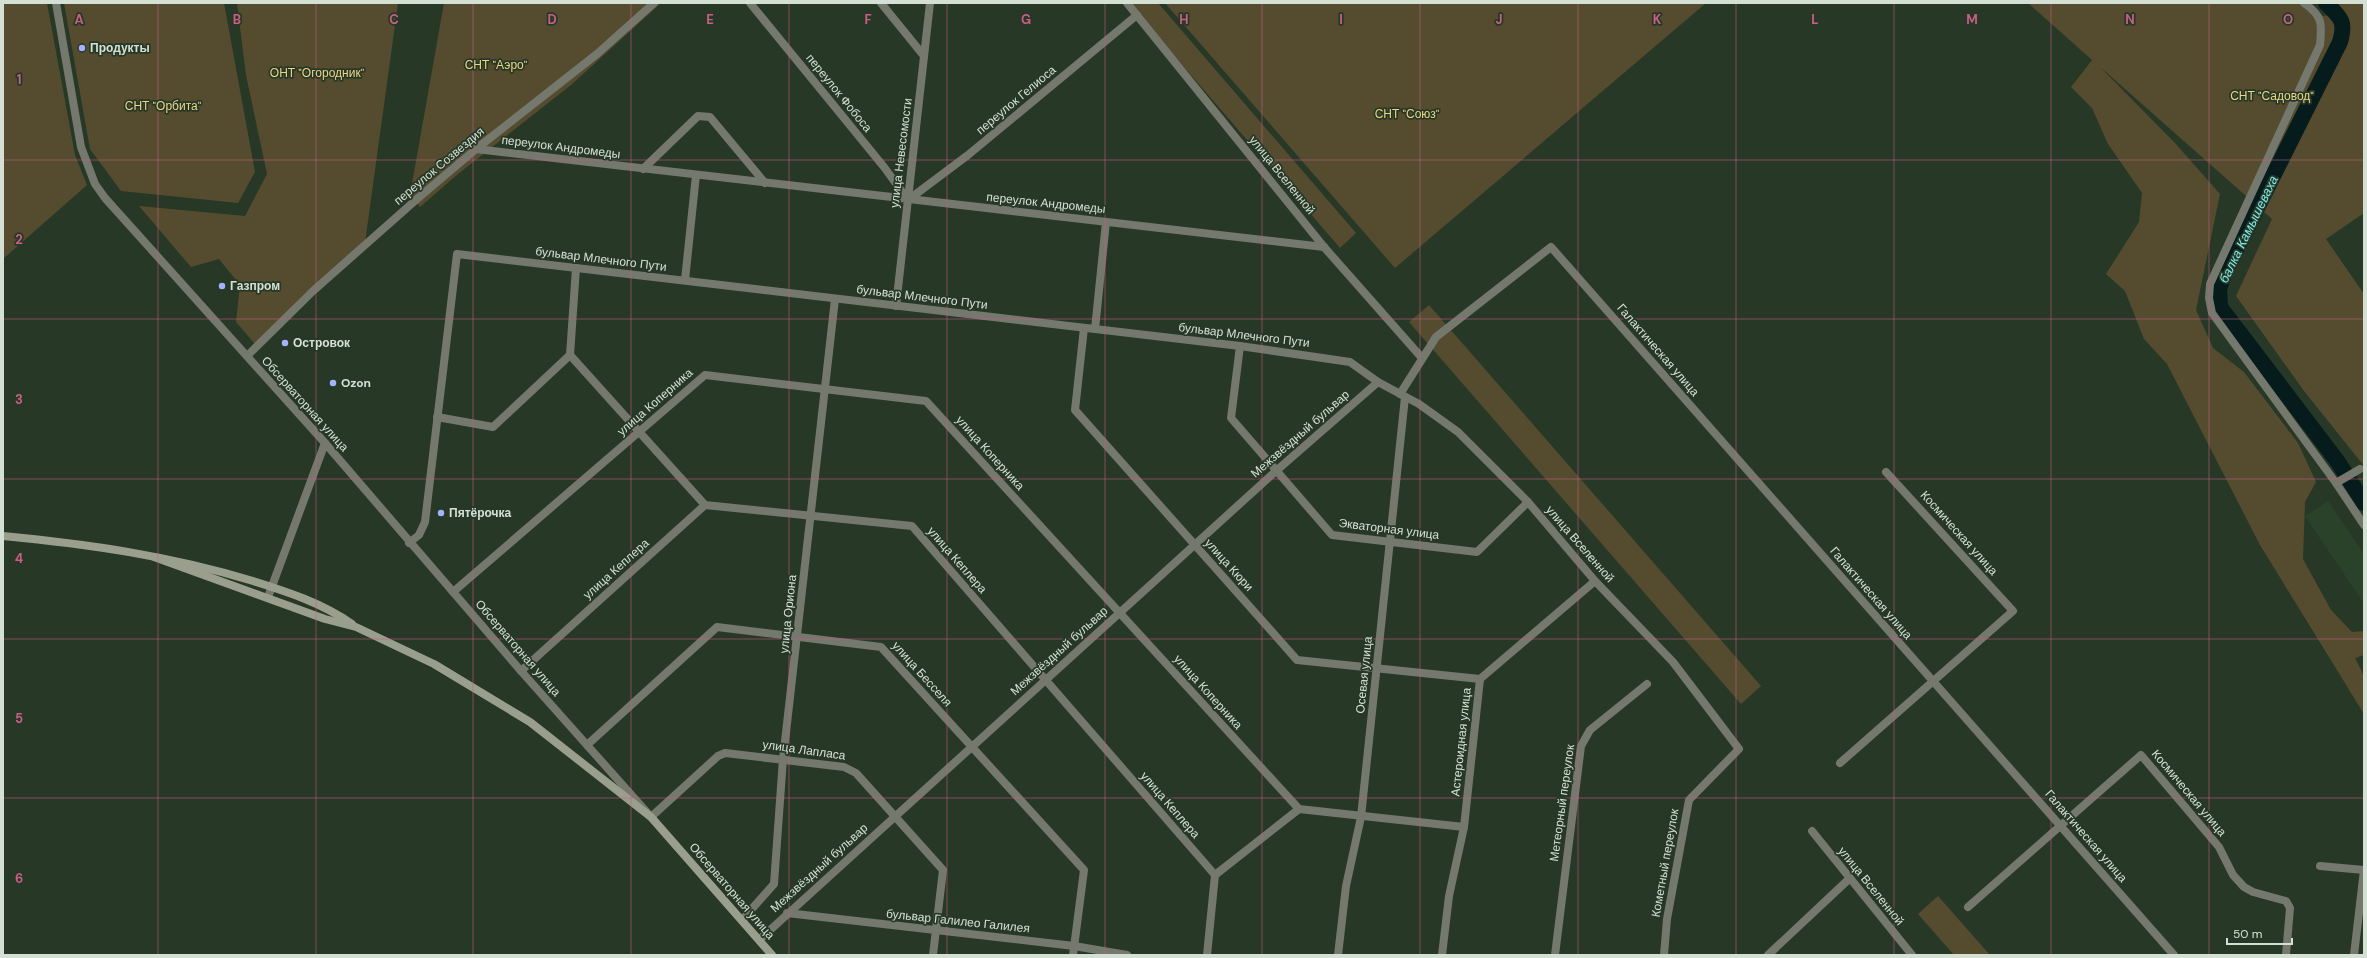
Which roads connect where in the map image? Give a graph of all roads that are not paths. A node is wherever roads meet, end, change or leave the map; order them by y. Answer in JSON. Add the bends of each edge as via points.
{"nodes":[{"id":1,"x":56,"y":3,"type":"edge"},
{"id":2,"x":654,"y":3,"type":"edge"},
{"id":3,"x":750,"y":3,"type":"edge"},
{"id":4,"x":881,"y":3,"type":"edge"},
{"id":5,"x":930,"y":3,"type":"edge"},
{"id":6,"x":1127,"y":3,"type":"edge"},
{"id":7,"x":2304,"y":3,"type":"edge"},
{"id":8,"x":1137,"y":15,"type":"junction"},
{"id":9,"x":924,"y":56,"type":"junction"},
{"id":10,"x":476,"y":149,"type":"junction"},
{"id":11,"x":643,"y":169,"type":"junction"},
{"id":12,"x":696,"y":175,"type":"junction"},
{"id":13,"x":765,"y":183,"type":"junction"},
{"id":14,"x":908,"y":200,"type":"junction"},
{"id":15,"x":1106,"y":222,"type":"junction"},
{"id":16,"x":1324,"y":247,"type":"junction"},
{"id":17,"x":576,"y":268,"type":"junction"},
{"id":18,"x":685,"y":280,"type":"junction"},
{"id":19,"x":835,"y":299,"type":"junction"},
{"id":20,"x":896,"y":306,"type":"junction"},
{"id":21,"x":1084,"y":328,"type":"junction"},
{"id":22,"x":1095,"y":329,"type":"junction"},
{"id":23,"x":1240,"y":346,"type":"junction"},
{"id":24,"x":570,"y":355,"type":"junction"},
{"id":25,"x":247,"y":356,"type":"junction"},
{"id":26,"x":1422,"y":358,"type":"junction"},
{"id":27,"x":1378,"y":382,"type":"junction"},
{"id":28,"x":825,"y":389,"type":"junction"},
{"id":29,"x":1403,"y":396,"type":"junction"},
{"id":30,"x":437,"y":417,"type":"junction"},
{"id":31,"x":639,"y":432,"type":"junction"},
{"id":32,"x":325,"y":443,"type":"junction"},
{"id":33,"x":2360,"y":469,"type":"dead end"},
{"id":34,"x":1276,"y":471,"type":"junction"},
{"id":35,"x":1886,"y":472,"type":"dead end"},
{"id":36,"x":2336,"y":483,"type":"junction"},
{"id":37,"x":1528,"y":502,"type":"junction"},
{"id":38,"x":705,"y":505,"type":"junction"},
{"id":39,"x":810,"y":516,"type":"junction"},
{"id":40,"x":2364,"y":525,"type":"edge"},
{"id":41,"x":3,"y":536,"type":"edge"},
{"id":42,"x":1391,"y":542,"type":"junction"},
{"id":43,"x":409,"y":543,"type":"junction"},
{"id":44,"x":1195,"y":545,"type":"junction"},
{"id":45,"x":154,"y":557,"type":"junction"},
{"id":46,"x":1595,"y":581,"type":"junction"},
{"id":47,"x":272,"y":587,"type":"junction"},
{"id":48,"x":453,"y":592,"type":"junction"},
{"id":49,"x":268,"y":598,"type":"junction"},
{"id":50,"x":1120,"y":613,"type":"junction"},
{"id":51,"x":356,"y":627,"type":"junction"},
{"id":52,"x":797,"y":637,"type":"junction"},
{"id":53,"x":1377,"y":668,"type":"junction"},
{"id":54,"x":521,"y":671,"type":"junction"},
{"id":55,"x":1480,"y":679,"type":"junction"},
{"id":56,"x":1046,"y":680,"type":"junction"},
{"id":57,"x":1932,"y":682,"type":"junction"},
{"id":58,"x":1648,"y":684,"type":"dead end"},
{"id":59,"x":587,"y":745,"type":"junction"},
{"id":60,"x":971,"y":747,"type":"junction"},
{"id":61,"x":1739,"y":749,"type":"joint"},
{"id":62,"x":783,"y":759,"type":"junction"},
{"id":63,"x":1840,"y":763,"type":"dead end"},
{"id":64,"x":1298,"y":809,"type":"junction"},
{"id":65,"x":894,"y":815,"type":"junction"},
{"id":66,"x":651,"y":817,"type":"junction"},
{"id":67,"x":1361,"y":817,"type":"junction"},
{"id":68,"x":2060,"y":825,"type":"junction"},
{"id":69,"x":1464,"y":827,"type":"junction"},
{"id":70,"x":1812,"y":831,"type":"dead end"},
{"id":71,"x":2320,"y":866,"type":"dead end"},
{"id":72,"x":2364,"y":870,"type":"edge"},
{"id":73,"x":1215,"y":875,"type":"junction"},
{"id":74,"x":1849,"y":879,"type":"junction"},
{"id":75,"x":1968,"y":907,"type":"dead end"},
{"id":76,"x":787,"y":913,"type":"junction"},
{"id":77,"x":742,"y":920,"type":"junction"},
{"id":78,"x":935,"y":931,"type":"junction"},
{"id":79,"x":759,"y":940,"type":"junction"},
{"id":80,"x":1074,"y":946,"type":"junction"},
{"id":81,"x":772,"y":955,"type":"edge"},
{"id":82,"x":933,"y":955,"type":"edge"},
{"id":83,"x":1073,"y":955,"type":"edge"},
{"id":84,"x":1127,"y":955,"type":"edge"},
{"id":85,"x":1207,"y":955,"type":"edge"},
{"id":86,"x":1338,"y":955,"type":"edge"},
{"id":87,"x":1442,"y":955,"type":"edge"},
{"id":88,"x":1554,"y":955,"type":"edge"},
{"id":89,"x":1664,"y":955,"type":"edge"},
{"id":90,"x":1768,"y":955,"type":"edge"},
{"id":91,"x":1912,"y":955,"type":"edge"},
{"id":92,"x":2174,"y":955,"type":"edge"},
{"id":93,"x":2286,"y":955,"type":"edge"},
{"id":94,"x":2354,"y":955,"type":"edge"}],
"edges":[{"from":1,"to":25,"type":"street","name":"Обсерваторная улица","via":[[81,147],[95,184]]},
{"from":2,"to":10,"type":"street","name":"переулок Созвездия","via":[[597,54]]},
{"from":3,"to":14,"type":"street","name":"переулок Фобоса"},
{"from":4,"to":9,"type":"street"},
{"from":5,"to":9,"type":"street","name":"улица Невесомости"},
{"from":6,"to":8,"type":"street","name":"улица Вселенной"},
{"from":7,"to":36,"type":"street","via":[[2316,11],[2322,24],[2320,45],[2210,284],[2209,298],[2212,313]]},
{"from":8,"to":14,"type":"street","name":"переулок Гелиоса","via":[[968,155]]},
{"from":8,"to":16,"type":"street","name":"улица Вселенной"},
{"from":9,"to":14,"type":"street","name":"улица Невесомости"},
{"from":10,"to":11,"type":"street","name":"переулок Андромеды"},
{"from":10,"to":25,"type":"street","name":"переулок Созвездия","via":[[313,291]]},
{"from":11,"to":12,"type":"street","name":"переулок Андромеды"},
{"from":11,"to":13,"type":"street","via":[[698,116],[710,118]]},
{"from":12,"to":13,"type":"street","name":"переулок Андромеды"},
{"from":12,"to":18,"type":"street"},
{"from":13,"to":14,"type":"street","name":"переулок Андромеды"},
{"from":14,"to":15,"type":"street","name":"переулок Андромеды"},
{"from":14,"to":20,"type":"street","name":"улица Невесомости"},
{"from":15,"to":16,"type":"street","name":"переулок Андромеды"},
{"from":15,"to":22,"type":"street"},
{"from":16,"to":26,"type":"street","name":"улица Вселенной"},
{"from":17,"to":18,"type":"street","name":"бульвар Млечного Пути"},
{"from":17,"to":24,"type":"street"},
{"from":17,"to":30,"type":"street","name":"бульвар Млечного Пути","via":[[457,254]]},
{"from":18,"to":19,"type":"street","name":"бульвар Млечного Пути"},
{"from":19,"to":20,"type":"street","name":"бульвар Млечного Пути"},
{"from":19,"to":28,"type":"street","name":"улица Ориона"},
{"from":20,"to":21,"type":"street","name":"бульвар Млечного Пути"},
{"from":21,"to":22,"type":"street","name":"бульвар Млечного Пути"},
{"from":21,"to":44,"type":"street","name":"улица Кюри","via":[[1075,410]]},
{"from":22,"to":23,"type":"street","name":"бульвар Млечного Пути"},
{"from":23,"to":27,"type":"street","name":"бульвар Млечного Пути","via":[[1350,362]]},
{"from":23,"to":34,"type":"street","name":"Экваторная улица","via":[[1231,418]]},
{"from":24,"to":30,"type":"street","via":[[493,426]]},
{"from":24,"to":31,"type":"street"},
{"from":25,"to":32,"type":"street","name":"Обсерваторная улица"},
{"from":26,"to":29,"type":"street"},
{"from":26,"to":57,"type":"street","name":"Галактическая улица","via":[[1436,337],[1551,246]]},
{"from":27,"to":29,"type":"street","name":"улица Вселенной"},
{"from":27,"to":34,"type":"street","name":"Межзвёздный бульвар"},
{"from":28,"to":31,"type":"street","name":"улица Коперника","via":[[704,375]]},
{"from":28,"to":39,"type":"street","name":"улица Ориона"},
{"from":28,"to":50,"type":"street","name":"улица Коперника","via":[[926,400]]},
{"from":29,"to":37,"type":"street","name":"улица Вселенной","via":[[1458,432]]},
{"from":29,"to":42,"type":"street","name":"Осевая улица"},
{"from":30,"to":43,"type":"street","via":[[425,522],[418,535]]},
{"from":31,"to":38,"type":"street"},
{"from":31,"to":48,"type":"street","name":"улица Коперника"},
{"from":32,"to":43,"type":"street","name":"Обсерваторная улица"},
{"from":32,"to":47,"type":"street"},
{"from":33,"to":36,"type":"street"},
{"from":34,"to":42,"type":"street","name":"Экваторная улица","via":[[1332,535]]},
{"from":34,"to":44,"type":"street","name":"Межзвёздный бульвар"},
{"from":35,"to":57,"type":"street","name":"Космическая улица","via":[[2013,611]]},
{"from":36,"to":40,"type":"street"},
{"from":37,"to":42,"type":"street","name":"Экваторная улица","via":[[1477,552]]},
{"from":37,"to":46,"type":"street","name":"улица Вселенной"},
{"from":38,"to":39,"type":"street","name":"улица Кеплера"},
{"from":38,"to":54,"type":"street","name":"улица Кеплера"},
{"from":39,"to":52,"type":"street","name":"улица Ориона"},
{"from":39,"to":56,"type":"street","name":"улица Кеплера","via":[[912,526]]},
{"from":41,"to":45,"type":"main road","via":[[62,541]]},
{"from":42,"to":53,"type":"street","name":"Осевая улица"},
{"from":43,"to":48,"type":"street","name":"Обсерваторная улица"},
{"from":44,"to":50,"type":"street","name":"Межзвёздный бульвар"},
{"from":44,"to":53,"type":"street","name":"улица Кюри","via":[[1297,660]]},
{"from":45,"to":47,"type":"main road","via":[[202,566]]},
{"from":45,"to":49,"type":"main road"},
{"from":46,"to":55,"type":"street","name":"Астероидная улица"},
{"from":46,"to":61,"type":"street","name":"улица Вселенной","via":[[1673,662]]},
{"from":47,"to":49,"type":"street"},
{"from":47,"to":51,"type":"main road","via":[[330,609]]},
{"from":48,"to":54,"type":"street","name":"Обсерваторная улица"},
{"from":49,"to":51,"type":"main road","via":[[325,619]]},
{"from":50,"to":56,"type":"street","name":"Межзвёздный бульвар"},
{"from":50,"to":64,"type":"street","name":"улица Коперника"},
{"from":51,"to":66,"type":"main road","via":[[434,664],[530,722]]},
{"from":52,"to":59,"type":"street","name":"улица Бесселя","via":[[717,627]]},
{"from":52,"to":60,"type":"street","name":"улица Бесселя","via":[[881,647]]},
{"from":52,"to":62,"type":"street","name":"улица Ориона"},
{"from":53,"to":55,"type":"street","name":"улица Кюри"},
{"from":53,"to":67,"type":"street","name":"Осевая улица"},
{"from":54,"to":59,"type":"street","name":"Обсерваторная улица"},
{"from":55,"to":69,"type":"street","name":"Астероидная улица"},
{"from":56,"to":60,"type":"street","name":"Межзвёздный бульвар"},
{"from":56,"to":73,"type":"street","name":"улица Кеплера"},
{"from":57,"to":63,"type":"street"},
{"from":57,"to":68,"type":"street","name":"Галактическая улица"},
{"from":58,"to":88,"type":"street","name":"Метеорный переулок","via":[[1590,730],[1581,746]]},
{"from":59,"to":66,"type":"street","name":"Обсерваторная улица"},
{"from":60,"to":65,"type":"street","name":"Межзвёздный бульвар"},
{"from":60,"to":80,"type":"street","name":"улица Бесселя","via":[[1084,870]]},
{"from":61,"to":89,"type":"street","name":"Кометный переулок","via":[[1693,793],[1689,800],[1667,920]]},
{"from":62,"to":65,"type":"street","name":"улица Лапласа","via":[[844,766],[856,773]]},
{"from":62,"to":66,"type":"street","name":"улица Лапласа","via":[[732,753],[718,756]]},
{"from":62,"to":77,"type":"street","name":"улица Ориона","via":[[774,884]]},
{"from":64,"to":67,"type":"street"},
{"from":64,"to":73,"type":"street"},
{"from":65,"to":76,"type":"street","name":"Межзвёздный бульвар"},
{"from":65,"to":78,"type":"street","name":"улица Лапласа","via":[[943,870]]},
{"from":66,"to":77,"type":"main road","name":"Обсерваторная улица"},
{"from":67,"to":69,"type":"street"},
{"from":67,"to":86,"type":"street","name":"Осевая улица","via":[[1346,886]]},
{"from":68,"to":75,"type":"street"},
{"from":68,"to":92,"type":"street","name":"Галактическая улица"},
{"from":68,"to":93,"type":"street","name":"Космическая улица","via":[[2141,755],[2219,847],[2233,875],[2244,887],[2286,901],[2290,908]]},
{"from":69,"to":87,"type":"street","name":"Астероидная улица","via":[[1449,896]]},
{"from":70,"to":74,"type":"street","name":"улица Вселенной"},
{"from":71,"to":72,"type":"street"},
{"from":72,"to":94,"type":"street"},
{"from":73,"to":85,"type":"street"},
{"from":74,"to":90,"type":"street"},
{"from":74,"to":91,"type":"street","name":"улица Вселенной"},
{"from":76,"to":78,"type":"street","name":"бульвар Галилео Галилея"},
{"from":76,"to":79,"type":"street","name":"Межзвёздный бульвар"},
{"from":77,"to":79,"type":"main road","name":"Обсерваторная улица"},
{"from":78,"to":80,"type":"street","name":"бульвар Галилео Галилея"},
{"from":78,"to":82,"type":"street","name":"улица Лапласа"},
{"from":79,"to":81,"type":"main road","name":"Обсерваторная улица"},
{"from":80,"to":83,"type":"street","name":"улица Бесселя"},
{"from":80,"to":84,"type":"street","name":"бульвар Галилео Галилея"}]}
